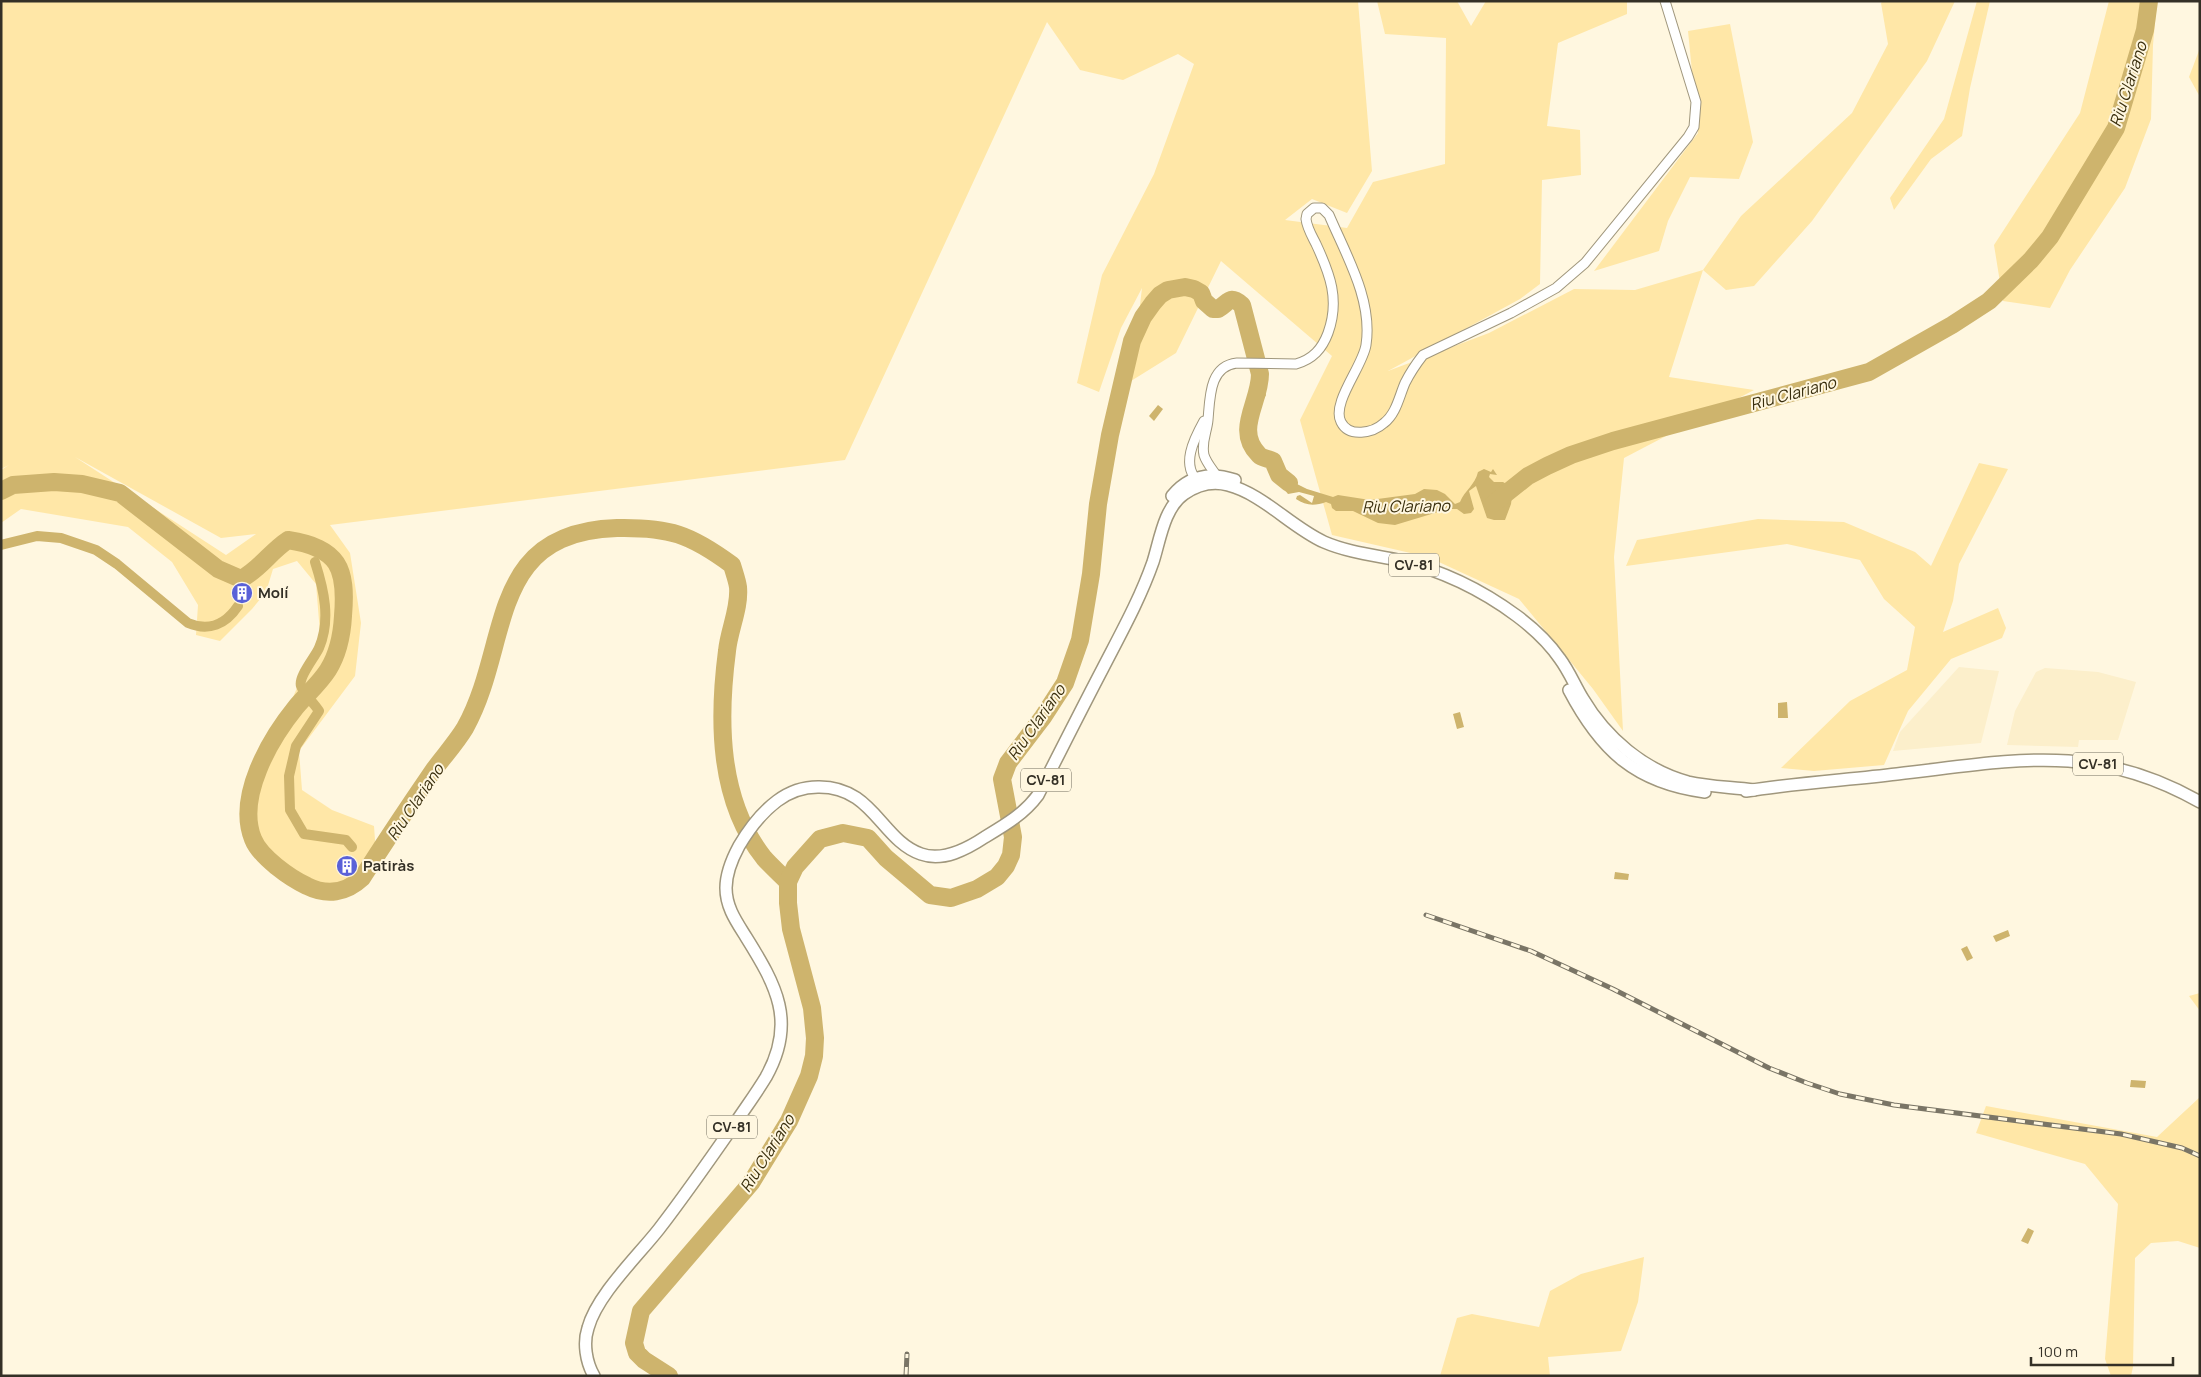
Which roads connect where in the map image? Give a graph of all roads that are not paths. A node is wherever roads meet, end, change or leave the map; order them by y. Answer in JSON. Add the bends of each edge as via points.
{"nodes":[{"id":1,"x":1665,"y":1,"type":"edge"},
{"id":2,"x":1208,"y":410,"type":"junction"},
{"id":3,"x":1216,"y":475,"type":"junction"},
{"id":4,"x":1199,"y":481,"type":"junction"},
{"id":5,"x":1269,"y":506,"type":"junction"},
{"id":6,"x":1548,"y":646,"type":"junction"},
{"id":7,"x":1601,"y":741,"type":"junction"},
{"id":8,"x":1667,"y":775,"type":"junction"},
{"id":9,"x":1754,"y":790,"type":"junction"},
{"id":10,"x":2200,"y":802,"type":"edge"},
{"id":11,"x":594,"y":1376,"type":"edge"}],
"edges":[{"from":1,"to":2,"type":"street","via":[[1696,102],[1694,127],[1585,263],[1536,300],[1424,355],[1413,368],[1386,422],[1374,430],[1359,432],[1346,427],[1339,415],[1345,390],[1364,356],[1366,316],[1360,288],[1329,215],[1322,208],[1314,208],[1306,219],[1331,279],[1334,310],[1321,347],[1310,358],[1296,364],[1230,364],[1219,371]]},
{"from":2,"to":3,"type":"street","via":[[1203,438],[1204,455]]},
{"from":2,"to":4,"type":"street","via":[[1192,448],[1190,468]]},
{"from":3,"to":4,"type":"main road","number":"CV-81","via":[[1206,475]]},
{"from":3,"to":5,"type":"main road","number":"CV-81","via":[[1236,480],[1256,492]]},
{"from":4,"to":5,"type":"main road","number":"CV-81","via":[[1231,486]]},
{"from":4,"to":11,"type":"main road","number":"CV-81","via":[[1182,495],[1167,516],[1140,595],[1032,804],[1022,813],[970,846],[948,855],[924,855],[910,849],[865,803],[828,787],[809,787],[791,792],[765,810],[756,821],[735,853],[726,886],[734,919],[778,994],[782,1014],[780,1046],[766,1078],[715,1152],[598,1306],[586,1338],[588,1362]]},
{"from":5,"to":6,"type":"main road","number":"CV-81","via":[[1302,530],[1331,545],[1425,568],[1466,585],[1517,616]]},
{"from":6,"to":7,"type":"main road","number":"CV-81","via":[[1576,704]]},
{"from":6,"to":8,"type":"main road","number":"CV-81","via":[[1608,733],[1636,758]]},
{"from":7,"to":8,"type":"main road","via":[[1656,773]]},
{"from":7,"to":9,"type":"main road","number":"CV-81","via":[[1640,772],[1678,787],[1718,793]]},
{"from":8,"to":9,"type":"main road","number":"CV-81","via":[[1699,784]]},
{"from":9,"to":10,"type":"main road","number":"CV-81","via":[[1990,763],[2056,759],[2094,763],[2136,773]]}]}
